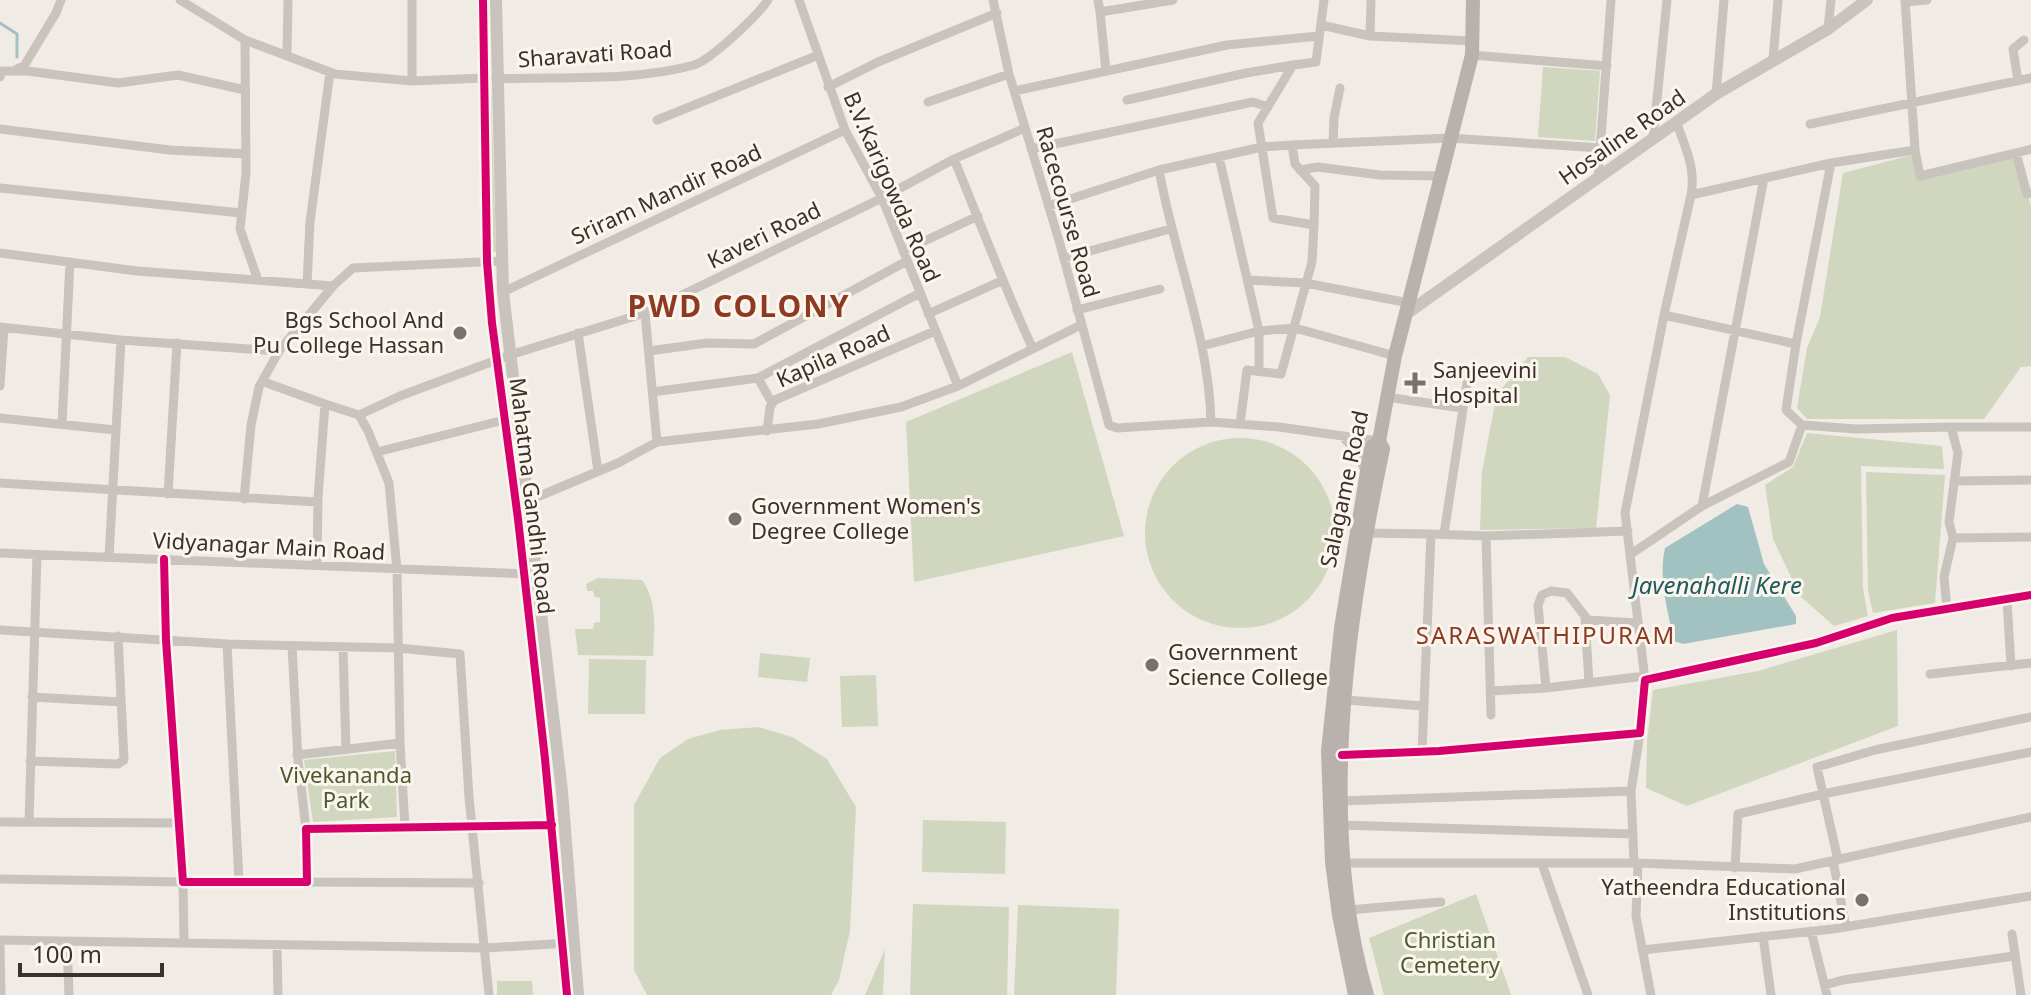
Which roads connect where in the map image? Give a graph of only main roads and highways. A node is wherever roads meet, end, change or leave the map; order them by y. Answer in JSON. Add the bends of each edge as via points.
{"nodes":[{"id":1,"x":1473,"y":0,"type":"edge"},
{"id":2,"x":1379,"y":441,"type":"junction"},
{"id":3,"x":1362,"y":533,"type":"junction"},
{"id":4,"x":1355,"y":995,"type":"edge"},
{"id":5,"x":1367,"y":995,"type":"edge"}],
"edges":[{"from":1,"to":2,"type":"main road","name":"Salagame Road","via":[[1472,48],[1395,356]]},
{"from":2,"to":3,"type":"main road","via":[[1383,449]]},
{"from":2,"to":3,"type":"main road","name":"Salagame Road","via":[[1371,448],[1366,473]]},
{"from":3,"to":4,"type":"main road","name":"Salagame Road","via":[[1341,628],[1328,764],[1336,897]]},
{"from":3,"to":5,"type":"main road","via":[[1340,801],[1348,910]]}]}
